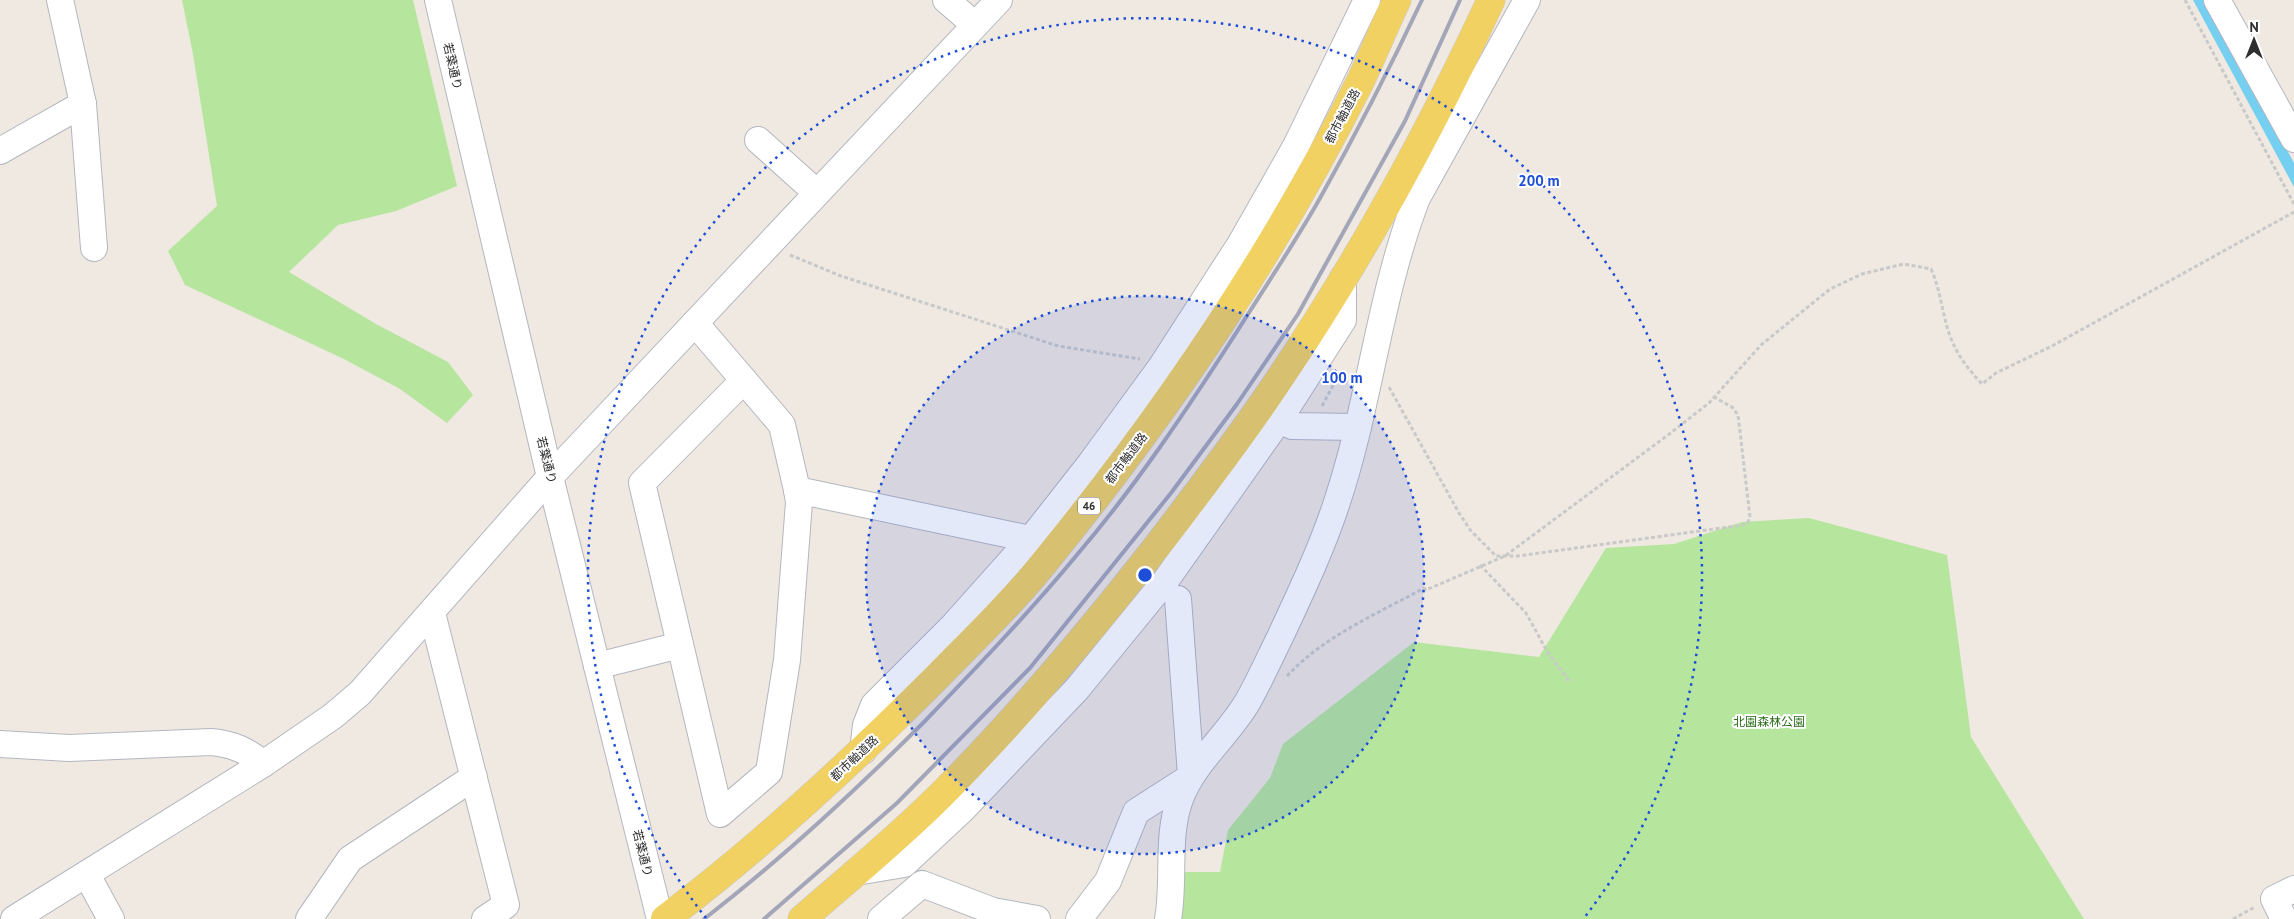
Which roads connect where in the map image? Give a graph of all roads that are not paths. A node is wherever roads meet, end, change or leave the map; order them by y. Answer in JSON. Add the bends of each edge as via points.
{"nodes":[{"id":1,"x":60,"y":0,"type":"edge"},
{"id":2,"x":438,"y":0,"type":"edge"},
{"id":3,"x":946,"y":0,"type":"edge"},
{"id":4,"x":999,"y":0,"type":"edge"},
{"id":5,"x":1367,"y":0,"type":"edge"},
{"id":6,"x":1491,"y":0,"type":"edge"},
{"id":7,"x":1527,"y":0,"type":"edge"},
{"id":8,"x":2218,"y":0,"type":"edge"},
{"id":9,"x":1392,"y":6,"type":"edge"},
{"id":10,"x":976,"y":25,"type":"junction"},
{"id":11,"x":1371,"y":57,"type":"junction"},
{"id":12,"x":1337,"y":63,"type":"junction"},
{"id":13,"x":83,"y":104,"type":"junction"},
{"id":14,"x":758,"y":140,"type":"dead end"},
{"id":15,"x":2294,"y":140,"type":"edge"},
{"id":16,"x":0,"y":151,"type":"edge"},
{"id":17,"x":817,"y":193,"type":"junction"},
{"id":18,"x":94,"y":248,"type":"dead end"},
{"id":19,"x":1343,"y":278,"type":"junction"},
{"id":20,"x":696,"y":323,"type":"junction"},
{"id":21,"x":744,"y":380,"type":"junction"},
{"id":22,"x":1279,"y":420,"type":"junction"},
{"id":23,"x":1358,"y":426,"type":"junction"},
{"id":24,"x":550,"y":477,"type":"junction"},
{"id":25,"x":797,"y":490,"type":"junction"},
{"id":26,"x":1030,"y":539,"type":"junction"},
{"id":27,"x":1178,"y":599,"type":"dead end"},
{"id":28,"x":432,"y":613,"type":"junction"},
{"id":29,"x":680,"y":645,"type":"junction"},
{"id":30,"x":598,"y":666,"type":"junction"},
{"id":31,"x":0,"y":744,"type":"edge"},
{"id":32,"x":863,"y":751,"type":"junction"},
{"id":33,"x":263,"y":764,"type":"junction"},
{"id":34,"x":474,"y":777,"type":"junction"},
{"id":35,"x":1190,"y":777,"type":"junction"},
{"id":36,"x":856,"y":872,"type":"junction"},
{"id":37,"x":87,"y":875,"type":"junction"},
{"id":38,"x":2294,"y":889,"type":"edge"},
{"id":39,"x":994,"y":915,"type":"edge"},
{"id":40,"x":883,"y":918,"type":"edge"},
{"id":41,"x":14,"y":919,"type":"edge"},
{"id":42,"x":111,"y":919,"type":"edge"},
{"id":43,"x":309,"y":919,"type":"edge"},
{"id":44,"x":484,"y":919,"type":"edge"},
{"id":45,"x":660,"y":919,"type":"edge"},
{"id":46,"x":665,"y":919,"type":"edge"},
{"id":47,"x":802,"y":919,"type":"edge"},
{"id":48,"x":1037,"y":919,"type":"edge"},
{"id":49,"x":1079,"y":919,"type":"edge"},
{"id":50,"x":1168,"y":919,"type":"edge"},
{"id":51,"x":2284,"y":919,"type":"edge"}],
"edges":[{"from":1,"to":13,"type":"street"},
{"from":2,"to":24,"type":"street","name":"若葉通り"},
{"from":3,"to":10,"type":"street"},
{"from":4,"to":10,"type":"street"},
{"from":5,"to":12,"type":"street"},
{"from":6,"to":19,"type":"main road","via":[[1418,146]]},
{"from":7,"to":23,"type":"street","via":[[1417,198],[1405,230]]},
{"from":8,"to":15,"type":"street"},
{"from":9,"to":11,"type":"main road","name":"都市軸道路","number":"46"},
{"from":10,"to":17,"type":"street"},
{"from":11,"to":12,"type":"street"},
{"from":11,"to":32,"type":"main road","name":"都市軸道路","number":"46","via":[[1277,235],[1164,408],[1038,571]]},
{"from":12,"to":26,"type":"street","via":[[1296,146],[1241,243],[1161,366],[1090,464]]},
{"from":13,"to":16,"type":"street"},
{"from":13,"to":18,"type":"street"},
{"from":14,"to":17,"type":"street"},
{"from":17,"to":20,"type":"street"},
{"from":19,"to":22,"type":"street","via":[[1343,320]]},
{"from":19,"to":36,"type":"main road","via":[[1272,390],[1106,611],[1028,702],[940,796]]},
{"from":20,"to":21,"type":"street"},
{"from":20,"to":24,"type":"street"},
{"from":21,"to":25,"type":"street","via":[[782,425]]},
{"from":21,"to":29,"type":"street","via":[[642,483]]},
{"from":22,"to":23,"type":"street","via":[[1292,426]]},
{"from":22,"to":36,"type":"street","via":[[1166,580],[1077,689],[962,810],[904,864]]},
{"from":23,"to":35,"type":"street","via":[[1337,502],[1305,583],[1263,672],[1248,702]]},
{"from":24,"to":28,"type":"street"},
{"from":24,"to":30,"type":"street","name":"若葉通り"},
{"from":25,"to":26,"type":"street"},
{"from":25,"to":29,"type":"street","via":[[799,502],[787,660],[769,772],[720,814]]},
{"from":26,"to":32,"type":"street","via":[[952,627],[874,705],[866,725]]},
{"from":27,"to":35,"type":"street"},
{"from":28,"to":33,"type":"street","via":[[360,693],[333,716]]},
{"from":28,"to":34,"type":"street"},
{"from":29,"to":30,"type":"street"},
{"from":30,"to":45,"type":"street","name":"若葉通り"},
{"from":31,"to":33,"type":"street","via":[[69,748],[226,743],[241,748]]},
{"from":32,"to":46,"type":"main road","name":"都市軸道路","number":"46","via":[[746,854]]},
{"from":33,"to":37,"type":"street"},
{"from":34,"to":43,"type":"street","via":[[350,859]]},
{"from":34,"to":44,"type":"street","via":[[506,905]]},
{"from":35,"to":49,"type":"street","via":[[1136,812],[1108,881]]},
{"from":35,"to":50,"type":"street","via":[[1179,802],[1174,826]]},
{"from":36,"to":47,"type":"main road"},
{"from":37,"to":41,"type":"street"},
{"from":37,"to":42,"type":"street"},
{"from":38,"to":51,"type":"street","via":[[2274,899]]},
{"from":39,"to":40,"type":"street","via":[[922,884]]},
{"from":39,"to":48,"type":"street"}]}
